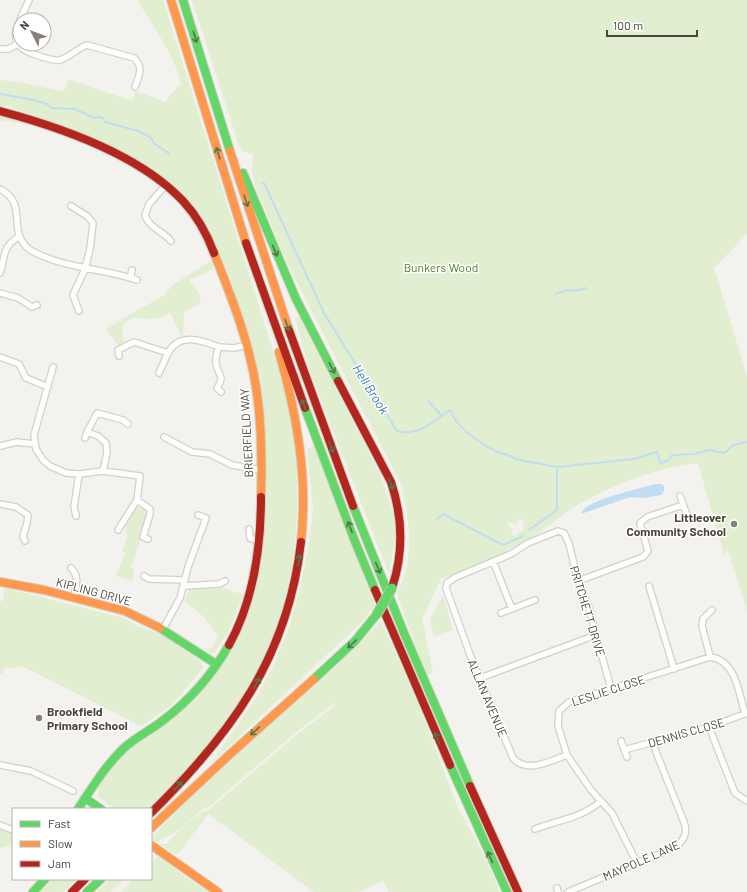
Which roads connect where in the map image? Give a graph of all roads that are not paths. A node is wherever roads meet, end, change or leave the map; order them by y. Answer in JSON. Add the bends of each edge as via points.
{"nodes":[{"id":1,"x":30,"y":0,"type":"edge"},
{"id":2,"x":172,"y":0,"type":"edge"},
{"id":3,"x":183,"y":0,"type":"edge"},
{"id":4,"x":24,"y":12,"type":"edge"},
{"id":5,"x":12,"y":48,"type":"edge"},
{"id":6,"x":0,"y":49,"type":"edge"},
{"id":7,"x":27,"y":52,"type":"edge"},
{"id":8,"x":135,"y":87,"type":"dead end"},
{"id":9,"x":0,"y":111,"type":"edge"},
{"id":10,"x":226,"y":137,"type":"junction"},
{"id":11,"x":166,"y":185,"type":"junction"},
{"id":12,"x":0,"y":189,"type":"edge"},
{"id":13,"x":71,"y":206,"type":"dead end"},
{"id":14,"x":18,"y":237,"type":"junction"},
{"id":15,"x":171,"y":241,"type":"dead end"},
{"id":16,"x":85,"y":269,"type":"junction"},
{"id":17,"x":132,"y":270,"type":"dead end"},
{"id":18,"x":0,"y":273,"type":"edge"},
{"id":19,"x":130,"y":278,"type":"junction"},
{"id":20,"x":137,"y":280,"type":"dead end"},
{"id":21,"x":0,"y":293,"type":"edge"},
{"id":22,"x":265,"y":297,"type":"junction"},
{"id":23,"x":37,"y":305,"type":"dead end"},
{"id":24,"x":79,"y":311,"type":"dead end"},
{"id":25,"x":247,"y":345,"type":"junction"},
{"id":26,"x":219,"y":346,"type":"junction"},
{"id":27,"x":168,"y":353,"type":"junction"},
{"id":28,"x":119,"y":356,"type":"dead end"},
{"id":29,"x":0,"y":357,"type":"edge"},
{"id":30,"x":53,"y":367,"type":"dead end"},
{"id":31,"x":160,"y":373,"type":"dead end"},
{"id":32,"x":48,"y":386,"type":"junction"},
{"id":33,"x":221,"y":392,"type":"dead end"},
{"id":34,"x":128,"y":424,"type":"dead end"},
{"id":35,"x":164,"y":437,"type":"dead end"},
{"id":36,"x":34,"y":444,"type":"junction"},
{"id":37,"x":0,"y":446,"type":"edge"},
{"id":38,"x":261,"y":470,"type":"junction"},
{"id":39,"x":103,"y":471,"type":"junction"},
{"id":40,"x":79,"y":474,"type":"junction"},
{"id":41,"x":680,"y":496,"type":"dead end"},
{"id":42,"x":137,"y":500,"type":"junction"},
{"id":43,"x":0,"y":504,"type":"edge"},
{"id":44,"x":683,"y":505,"type":"junction"},
{"id":45,"x":198,"y":515,"type":"dead end"},
{"id":46,"x":76,"y":516,"type":"dead end"},
{"id":47,"x":688,"y":518,"type":"dead end"},
{"id":48,"x":249,"y":529,"type":"dead end"},
{"id":49,"x":118,"y":530,"type":"dead end"},
{"id":50,"x":148,"y":539,"type":"dead end"},
{"id":51,"x":25,"y":541,"type":"dead end"},
{"id":52,"x":260,"y":542,"type":"junction"},
{"id":53,"x":493,"y":561,"type":"junction"},
{"id":54,"x":71,"y":568,"type":"dead end"},
{"id":55,"x":144,"y":576,"type":"dead end"},
{"id":56,"x":185,"y":580,"type":"junction"},
{"id":57,"x":225,"y":581,"type":"dead end"},
{"id":58,"x":578,"y":581,"type":"junction"},
{"id":59,"x":0,"y":582,"type":"edge"},
{"id":60,"x":184,"y":586,"type":"junction"},
{"id":61,"x":649,"y":586,"type":"dead end"},
{"id":62,"x":651,"y":595,"type":"junction"},
{"id":63,"x":74,"y":597,"type":"junction"},
{"id":64,"x":645,"y":597,"type":"dead end"},
{"id":65,"x":535,"y":600,"type":"dead end"},
{"id":66,"x":512,"y":609,"type":"junction"},
{"id":67,"x":712,"y":610,"type":"dead end"},
{"id":68,"x":501,"y":613,"type":"dead end"},
{"id":69,"x":163,"y":629,"type":"junction"},
{"id":70,"x":596,"y":635,"type":"junction"},
{"id":71,"x":710,"y":657,"type":"junction"},
{"id":72,"x":216,"y":664,"type":"junction"},
{"id":73,"x":674,"y":669,"type":"junction"},
{"id":74,"x":480,"y":678,"type":"junction"},
{"id":75,"x":611,"y":689,"type":"junction"},
{"id":76,"x":746,"y":713,"type":"edge"},
{"id":77,"x":709,"y":727,"type":"junction"},
{"id":78,"x":621,"y":741,"type":"dead end"},
{"id":79,"x":652,"y":742,"type":"junction"},
{"id":80,"x":624,"y":750,"type":"junction"},
{"id":81,"x":567,"y":755,"type":"junction"},
{"id":82,"x":626,"y":757,"type":"dead end"},
{"id":83,"x":0,"y":765,"type":"edge"},
{"id":84,"x":72,"y":791,"type":"dead end"},
{"id":85,"x":85,"y":798,"type":"junction"},
{"id":86,"x":601,"y":801,"type":"junction"},
{"id":87,"x":747,"y":801,"type":"edge"},
{"id":88,"x":79,"y":808,"type":"edge"},
{"id":89,"x":100,"y":808,"type":"edge"},
{"id":90,"x":152,"y":812,"type":"edge"},
{"id":91,"x":0,"y":825,"type":"edge"},
{"id":92,"x":152,"y":827,"type":"edge"},
{"id":93,"x":542,"y":827,"type":"junction"},
{"id":94,"x":535,"y":829,"type":"dead end"},
{"id":95,"x":12,"y":830,"type":"edge"},
{"id":96,"x":544,"y":833,"type":"dead end"},
{"id":97,"x":152,"y":846,"type":"edge"},
{"id":98,"x":636,"y":861,"type":"junction"},
{"id":99,"x":44,"y":880,"type":"edge"},
{"id":100,"x":85,"y":880,"type":"edge"},
{"id":101,"x":100,"y":880,"type":"edge"},
{"id":102,"x":33,"y":892,"type":"edge"},
{"id":103,"x":72,"y":892,"type":"edge"},
{"id":104,"x":87,"y":892,"type":"edge"},
{"id":105,"x":218,"y":892,"type":"edge"},
{"id":106,"x":506,"y":892,"type":"edge"},
{"id":107,"x":518,"y":892,"type":"edge"},
{"id":108,"x":568,"y":892,"type":"edge"}],
"edges":[{"from":1,"to":4,"type":"street"},
{"from":22,"to":2,"type":"main road","one_way":true},
{"from":3,"to":10,"type":"main road","one_way":true},
{"from":5,"to":6,"type":"street"},
{"from":7,"to":8,"type":"street","via":[[51,60],[63,59],[87,45],[131,56],[138,62],[140,69]]},
{"from":9,"to":11,"type":"main road","name":"BRIERFIELD WAY","via":[[84,137],[124,158]]},
{"from":10,"to":92,"type":"main road","one_way":true,"bridge":true,"via":[[245,176],[296,300],[391,482],[402,533],[400,561],[392,588],[364,632]]},
{"from":10,"to":107,"type":"main road","one_way":true,"via":[[277,298],[366,540],[447,735]]},
{"from":11,"to":15,"type":"street","via":[[149,204],[145,215],[148,222]]},
{"from":11,"to":25,"type":"main road","name":"BRIERFIELD WAY","via":[[183,202],[204,230],[217,259]]},
{"from":12,"to":14,"type":"street","via":[[8,193],[16,206]]},
{"from":13,"to":16,"type":"street","via":[[93,223]]},
{"from":14,"to":16,"type":"street","via":[[25,246],[36,253]]},
{"from":14,"to":18,"type":"street","via":[[4,250]]},
{"from":16,"to":19,"type":"street"},
{"from":16,"to":24,"type":"street","via":[[73,295]]},
{"from":17,"to":19,"type":"street"},
{"from":19,"to":20,"type":"street"},
{"from":21,"to":23,"type":"street","via":[[18,298],[32,307]]},
{"from":90,"to":22,"type":"main road","one_way":true,"via":[[214,747],[245,705],[271,655],[292,596],[303,523],[302,461],[289,386]]},
{"from":106,"to":22,"type":"main road","one_way":true,"via":[[428,718],[357,546]]},
{"from":25,"to":26,"type":"street","via":[[234,348]]},
{"from":25,"to":38,"type":"main road","name":"BRIERFIELD WAY","via":[[257,395]]},
{"from":26,"to":27,"type":"street","via":[[188,339],[174,345]]},
{"from":26,"to":33,"type":"street","via":[[216,362],[222,378],[217,388]]},
{"from":27,"to":28,"type":"street","via":[[134,342],[118,350]]},
{"from":27,"to":31,"type":"street"},
{"from":29,"to":32,"type":"street","via":[[19,364],[28,380]]},
{"from":30,"to":32,"type":"street","via":[[54,375]]},
{"from":32,"to":36,"type":"street","via":[[38,417]]},
{"from":34,"to":39,"type":"street","via":[[123,420],[97,413],[86,435],[98,436],[106,443]]},
{"from":35,"to":38,"type":"street","via":[[192,452],[210,454],[232,465]]},
{"from":36,"to":37,"type":"street","via":[[17,442]]},
{"from":36,"to":40,"type":"street","via":[[50,466],[66,473]]},
{"from":38,"to":52,"type":"main road","name":"BRIERFIELD WAY"},
{"from":39,"to":40,"type":"street"},
{"from":39,"to":42,"type":"street","via":[[140,476]]},
{"from":40,"to":46,"type":"street","via":[[74,507]]},
{"from":41,"to":44,"type":"street"},
{"from":42,"to":49,"type":"street"},
{"from":42,"to":50,"type":"street","via":[[150,509],[143,537]]},
{"from":43,"to":51,"type":"street","via":[[16,507],[28,515],[23,536]]},
{"from":44,"to":47,"type":"street"},
{"from":44,"to":58,"type":"street","via":[[647,517],[640,523],[648,551],[643,557]]},
{"from":45,"to":56,"type":"street","via":[[206,518]]},
{"from":48,"to":52,"type":"street","via":[[250,538]]},
{"from":52,"to":72,"type":"main road","name":"BRIERFIELD WAY","via":[[250,596],[229,643]]},
{"from":53,"to":58,"type":"street","name":"PRITCHETT DRIVE","via":[[558,531],[564,533],[569,544]]},
{"from":53,"to":66,"type":"street"},
{"from":53,"to":74,"type":"street","name":"ALLAN AVENUE","via":[[456,577],[447,583],[446,588]]},
{"from":54,"to":63,"type":"street","via":[[78,579]]},
{"from":55,"to":56,"type":"street","via":[[149,579]]},
{"from":56,"to":60,"type":"street"},
{"from":57,"to":60,"type":"street","via":[[218,584]]},
{"from":58,"to":70,"type":"street","name":"PRITCHETT DRIVE"},
{"from":59,"to":63,"type":"main road","name":"KIPLING DRIVE"},
{"from":60,"to":69,"type":"street","via":[[176,607]]},
{"from":61,"to":62,"type":"street"},
{"from":62,"to":64,"type":"street"},
{"from":62,"to":73,"type":"street"},
{"from":63,"to":69,"type":"main road","name":"KIPLING DRIVE","via":[[126,611]]},
{"from":65,"to":66,"type":"street"},
{"from":66,"to":68,"type":"street"},
{"from":67,"to":71,"type":"street","via":[[703,619],[702,626]]},
{"from":69,"to":72,"type":"main road","name":"KIPLING DRIVE"},
{"from":70,"to":74,"type":"street"},
{"from":70,"to":75,"type":"street","name":"PRITCHETT DRIVE"},
{"from":71,"to":73,"type":"street","name":"LESLIE CLOSE"},
{"from":71,"to":76,"type":"street","via":[[724,662],[730,668]]},
{"from":72,"to":85,"type":"main road","name":"BRIERFIELD WAY","via":[[185,701],[116,756]]},
{"from":73,"to":75,"type":"street","name":"LESLIE CLOSE"},
{"from":74,"to":81,"type":"street","name":"ALLAN AVENUE","via":[[513,758],[518,763],[530,767]]},
{"from":75,"to":81,"type":"street","name":"LESLIE CLOSE","via":[[569,702],[559,711],[558,726]]},
{"from":76,"to":77,"type":"street","name":"DENNIS CLOSE"},
{"from":77,"to":79,"type":"street","name":"DENNIS CLOSE"},
{"from":77,"to":87,"type":"street","via":[[735,793]]},
{"from":78,"to":80,"type":"street"},
{"from":79,"to":80,"type":"street","name":"DENNIS CLOSE"},
{"from":79,"to":98,"type":"street","name":"MAYPOLE LANE","via":[[687,829],[680,845],[642,861]]},
{"from":80,"to":82,"type":"street"},
{"from":81,"to":86,"type":"street","name":"LESLIE CLOSE"},
{"from":83,"to":84,"type":"street","via":[[31,771]]},
{"from":85,"to":88,"type":"main road","name":"BRIERFIELD WAY"},
{"from":85,"to":89,"type":"main road"},
{"from":86,"to":93,"type":"street","via":[[582,814]]},
{"from":86,"to":98,"type":"street","name":"LESLIE CLOSE","via":[[616,820]]},
{"from":91,"to":95,"type":"street"},
{"from":93,"to":94,"type":"street"},
{"from":93,"to":96,"type":"street"},
{"from":97,"to":105,"type":"main road"},
{"from":98,"to":108,"type":"street","name":"MAYPOLE LANE","via":[[630,866]]},
{"from":99,"to":102,"type":"main road"},
{"from":100,"to":103,"type":"main road"},
{"from":101,"to":104,"type":"main road"}]}
